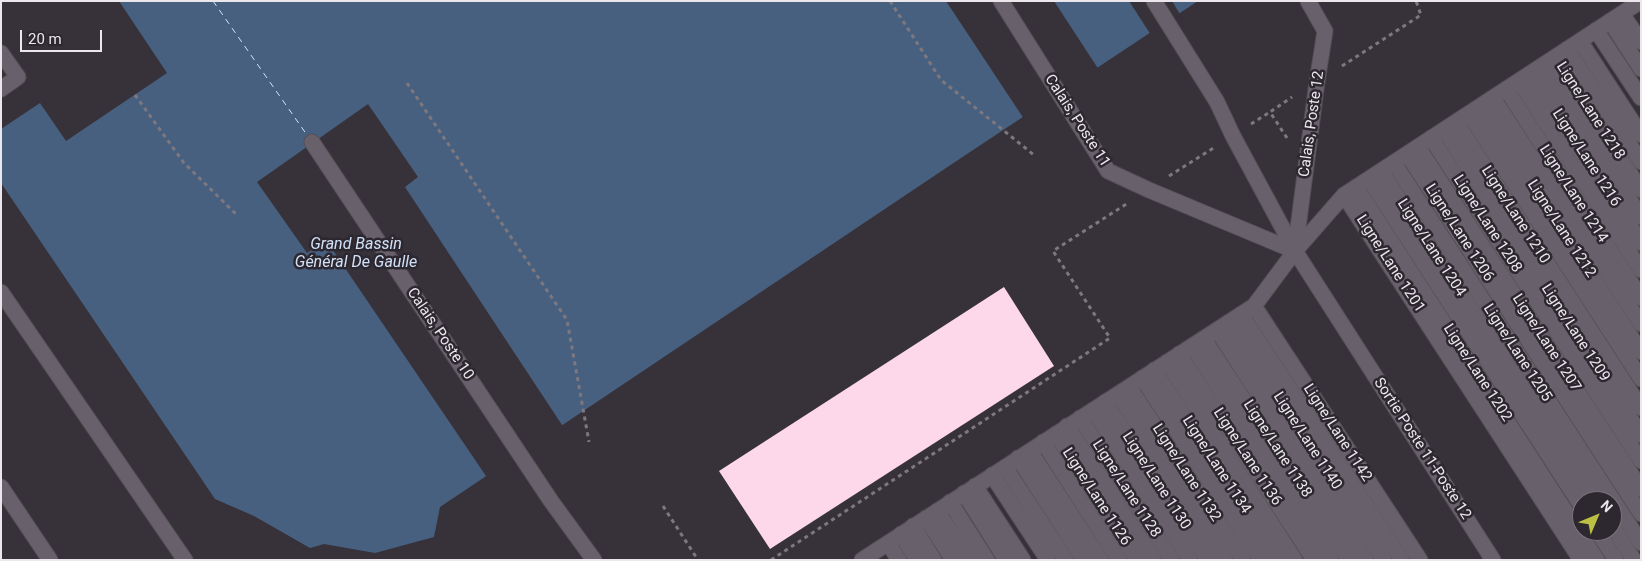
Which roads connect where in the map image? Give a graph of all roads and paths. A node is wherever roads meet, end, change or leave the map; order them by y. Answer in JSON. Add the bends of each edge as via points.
{"nodes":[{"id":1,"x":890,"y":1,"type":"edge"},
{"id":2,"x":1001,"y":1,"type":"edge"},
{"id":3,"x":1154,"y":1,"type":"edge"},
{"id":4,"x":1416,"y":1,"type":"edge"},
{"id":5,"x":1310,"y":5,"type":"edge"},
{"id":6,"x":1630,"y":12,"type":"edge"},
{"id":7,"x":1596,"y":30,"type":"junction"},
{"id":8,"x":1641,"y":42,"type":"edge"},
{"id":9,"x":1,"y":53,"type":"edge"},
{"id":10,"x":1641,"y":69,"type":"edge"},
{"id":11,"x":1524,"y":77,"type":"junction"},
{"id":12,"x":1317,"y":82,"type":"junction"},
{"id":13,"x":407,"y":83,"type":"dead end"},
{"id":14,"x":1,"y":89,"type":"edge"},
{"id":15,"x":135,"y":95,"type":"dead end"},
{"id":16,"x":1641,"y":98,"type":"edge"},
{"id":17,"x":1444,"y":130,"type":"junction"},
{"id":18,"x":1641,"y":135,"type":"edge"},
{"id":19,"x":312,"y":142,"type":"dead end"},
{"id":20,"x":1412,"y":150,"type":"junction"},
{"id":21,"x":1034,"y":155,"type":"dead end"},
{"id":22,"x":1641,"y":162,"type":"edge"},
{"id":23,"x":1306,"y":166,"type":"junction"},
{"id":24,"x":1369,"y":179,"type":"junction"},
{"id":25,"x":1641,"y":190,"type":"edge"},
{"id":26,"x":238,"y":216,"type":"dead end"},
{"id":27,"x":1641,"y":217,"type":"edge"},
{"id":28,"x":1641,"y":243,"type":"edge"},
{"id":29,"x":1053,"y":251,"type":"dead end"},
{"id":30,"x":1295,"y":251,"type":"junction"},
{"id":31,"x":1641,"y":270,"type":"edge"},
{"id":32,"x":1,"y":292,"type":"edge"},
{"id":33,"x":1641,"y":298,"type":"edge"},
{"id":34,"x":1254,"y":306,"type":"junction"},
{"id":35,"x":1229,"y":322,"type":"junction"},
{"id":36,"x":1641,"y":324,"type":"edge"},
{"id":37,"x":1641,"y":352,"type":"edge"},
{"id":38,"x":1173,"y":358,"type":"junction"},
{"id":39,"x":1641,"y":379,"type":"edge"},
{"id":40,"x":1111,"y":398,"type":"junction"},
{"id":41,"x":1641,"y":408,"type":"edge"},
{"id":42,"x":1080,"y":418,"type":"junction"},
{"id":43,"x":1055,"y":434,"type":"junction"},
{"id":44,"x":1641,"y":434,"type":"edge"},
{"id":45,"x":589,"y":442,"type":"dead end"},
{"id":46,"x":1641,"y":461,"type":"edge"},
{"id":47,"x":1011,"y":463,"type":"junction"},
{"id":48,"x":1,"y":488,"type":"edge"},
{"id":49,"x":1641,"y":489,"type":"edge"},
{"id":50,"x":969,"y":490,"type":"junction"},
{"id":51,"x":1589,"y":491,"type":"edge"},
{"id":52,"x":1572,"y":492,"type":"edge"},
{"id":53,"x":663,"y":506,"type":"dead end"},
{"id":54,"x":938,"y":510,"type":"junction"},
{"id":55,"x":1641,"y":514,"type":"edge"},
{"id":56,"x":907,"y":530,"type":"junction"},
{"id":57,"x":1604,"y":541,"type":"edge"},
{"id":58,"x":1622,"y":541,"type":"edge"},
{"id":59,"x":1641,"y":543,"type":"edge"},
{"id":60,"x":882,"y":551,"type":"edge"},
{"id":61,"x":50,"y":560,"type":"edge"},
{"id":62,"x":185,"y":560,"type":"edge"},
{"id":63,"x":594,"y":560,"type":"edge"},
{"id":64,"x":698,"y":560,"type":"edge"},
{"id":65,"x":771,"y":560,"type":"edge"},
{"id":66,"x":863,"y":560,"type":"edge"},
{"id":67,"x":899,"y":560,"type":"edge"},
{"id":68,"x":917,"y":560,"type":"edge"},
{"id":69,"x":934,"y":560,"type":"edge"},
{"id":70,"x":952,"y":560,"type":"edge"},
{"id":71,"x":970,"y":560,"type":"edge"},
{"id":72,"x":987,"y":560,"type":"edge"},
{"id":73,"x":1006,"y":560,"type":"edge"},
{"id":74,"x":1023,"y":560,"type":"edge"},
{"id":75,"x":1048,"y":560,"type":"edge"},
{"id":76,"x":1066,"y":560,"type":"edge"},
{"id":77,"x":1084,"y":560,"type":"edge"},
{"id":78,"x":1101,"y":560,"type":"edge"},
{"id":79,"x":1119,"y":560,"type":"edge"},
{"id":80,"x":1137,"y":560,"type":"edge"},
{"id":81,"x":1154,"y":560,"type":"edge"},
{"id":82,"x":1172,"y":560,"type":"edge"},
{"id":83,"x":1190,"y":560,"type":"edge"},
{"id":84,"x":1208,"y":560,"type":"edge"},
{"id":85,"x":1225,"y":560,"type":"edge"},
{"id":86,"x":1243,"y":560,"type":"edge"},
{"id":87,"x":1260,"y":560,"type":"edge"},
{"id":88,"x":1278,"y":560,"type":"edge"},
{"id":89,"x":1295,"y":560,"type":"edge"},
{"id":90,"x":1314,"y":560,"type":"edge"},
{"id":91,"x":1331,"y":560,"type":"edge"},
{"id":92,"x":1349,"y":560,"type":"edge"},
{"id":93,"x":1366,"y":560,"type":"edge"},
{"id":94,"x":1384,"y":560,"type":"edge"},
{"id":95,"x":1402,"y":560,"type":"edge"},
{"id":96,"x":1420,"y":560,"type":"edge"},
{"id":97,"x":1493,"y":560,"type":"edge"},
{"id":98,"x":1581,"y":560,"type":"edge"},
{"id":99,"x":1597,"y":560,"type":"edge"},
{"id":100,"x":1616,"y":560,"type":"edge"},
{"id":101,"x":1634,"y":560,"type":"edge"}],
"edges":[{"from":1,"to":21,"type":"path","via":[[941,80]]},
{"from":2,"to":30,"type":"lane","name":"Calais, Poste 11","via":[[1108,171]]},
{"from":3,"to":30,"type":"lane","name":"Sortie Poste 11-Poste 12","via":[[1217,102]]},
{"from":4,"to":12,"type":"path","via":[[1421,15]]},
{"from":5,"to":12,"type":"lane","name":"Calais, Poste 12","via":[[1325,31]]},
{"from":6,"to":7,"type":"lane"},
{"from":6,"to":8,"type":"lane"},
{"from":6,"to":10,"type":"lane"},
{"from":7,"to":11,"type":"lane"},
{"from":7,"to":16,"type":"lane"},
{"from":9,"to":14,"type":"lane","via":[[18,77]]},
{"from":11,"to":17,"type":"lane"},
{"from":11,"to":18,"type":"lane"},
{"from":11,"to":22,"type":"lane"},
{"from":11,"to":25,"type":"lane","name":"Ligne/Lane 1218"},
{"from":11,"to":27,"type":"lane"},
{"from":11,"to":28,"type":"lane","name":"Ligne/Lane 1216"},
{"from":11,"to":31,"type":"lane"},
{"from":11,"to":33,"type":"lane","name":"Ligne/Lane 1214"},
{"from":11,"to":36,"type":"lane"},
{"from":11,"to":37,"type":"lane","name":"Ligne/Lane 1212"},
{"from":11,"to":39,"type":"lane"},
{"from":12,"to":23,"type":"lane","name":"Calais, Poste 12"},
{"from":12,"to":23,"type":"path","via":[[1270,112]]},
{"from":13,"to":45,"type":"path","via":[[567,320]]},
{"from":15,"to":26,"type":"path","via":[[184,164]]},
{"from":17,"to":20,"type":"lane"},
{"from":17,"to":41,"type":"lane","name":"Ligne/Lane 1210"},
{"from":17,"to":44,"type":"lane","name":"Ligne/Lane 1209"},
{"from":17,"to":46,"type":"lane","name":"Ligne/Lane 1208"},
{"from":19,"to":63,"type":"lane","name":"Calais, Poste 10","via":[[551,501]]},
{"from":20,"to":24,"type":"lane"},
{"from":20,"to":49,"type":"lane","name":"Ligne/Lane 1207"},
{"from":20,"to":55,"type":"lane","name":"Ligne/Lane 1206"},
{"from":23,"to":30,"type":"lane","name":"Calais, Poste 12"},
{"from":24,"to":30,"type":"lane"},
{"from":24,"to":51,"type":"lane","name":"Ligne/Lane 1204"},
{"from":24,"to":52,"type":"lane"},
{"from":24,"to":59,"type":"lane","name":"Ligne/Lane 1205"},
{"from":24,"to":98,"type":"lane","name":"Ligne/Lane 1201"},
{"from":24,"to":99,"type":"lane","name":"Ligne/Lane 1202"},
{"from":29,"to":65,"type":"path","via":[[1110,338]]},
{"from":30,"to":34,"type":"lane"},
{"from":30,"to":97,"type":"lane","name":"Sortie Poste 11-Poste 12"},
{"from":32,"to":62,"type":"lane"},
{"from":34,"to":35,"type":"lane"},
{"from":34,"to":96,"type":"lane","name":"Ligne/Lane 1142"},
{"from":35,"to":38,"type":"lane"},
{"from":35,"to":93,"type":"lane"},
{"from":35,"to":94,"type":"lane","name":"Ligne/Lane 1140"},
{"from":35,"to":95,"type":"lane"},
{"from":38,"to":40,"type":"lane"},
{"from":38,"to":87,"type":"lane"},
{"from":38,"to":88,"type":"lane","name":"Ligne/Lane 1134"},
{"from":38,"to":89,"type":"lane"},
{"from":38,"to":90,"type":"lane","name":"Ligne/Lane 1136"},
{"from":38,"to":91,"type":"lane"},
{"from":38,"to":92,"type":"lane","name":"Ligne/Lane 1138"},
{"from":40,"to":42,"type":"lane"},
{"from":40,"to":83,"type":"lane"},
{"from":40,"to":84,"type":"lane","name":"Ligne/Lane 1130"},
{"from":40,"to":85,"type":"lane"},
{"from":40,"to":86,"type":"lane","name":"Ligne/Lane 1132"},
{"from":42,"to":43,"type":"lane"},
{"from":42,"to":82,"type":"lane","name":"Ligne/Lane 1128"},
{"from":43,"to":47,"type":"lane"},
{"from":43,"to":79,"type":"lane"},
{"from":43,"to":80,"type":"lane","name":"Ligne/Lane 1126"},
{"from":43,"to":81,"type":"lane"},
{"from":47,"to":50,"type":"lane"},
{"from":47,"to":75,"type":"lane"},
{"from":47,"to":76,"type":"lane"},
{"from":47,"to":77,"type":"lane"},
{"from":47,"to":78,"type":"lane"},
{"from":48,"to":61,"type":"lane"},
{"from":50,"to":54,"type":"lane"},
{"from":50,"to":73,"type":"lane"},
{"from":50,"to":74,"type":"lane"},
{"from":53,"to":64,"type":"path"},
{"from":54,"to":56,"type":"lane"},
{"from":54,"to":70,"type":"lane"},
{"from":54,"to":71,"type":"lane"},
{"from":54,"to":72,"type":"lane"},
{"from":56,"to":60,"type":"lane"},
{"from":56,"to":68,"type":"lane"},
{"from":56,"to":69,"type":"lane"},
{"from":57,"to":100,"type":"lane"},
{"from":58,"to":101,"type":"lane"},
{"from":60,"to":66,"type":"lane"},
{"from":60,"to":67,"type":"lane"}]}
